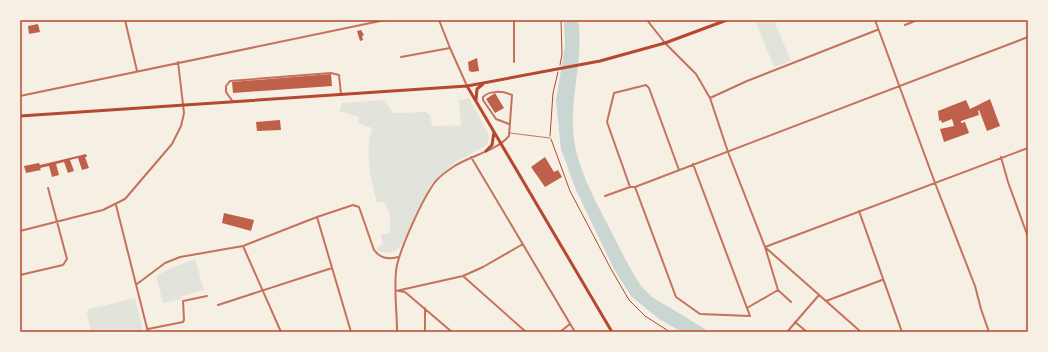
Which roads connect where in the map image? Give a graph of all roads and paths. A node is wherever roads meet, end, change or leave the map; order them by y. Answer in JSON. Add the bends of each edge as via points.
{"nodes":[{"id":1,"x":125,"y":20,"type":"edge"},
{"id":2,"x":385,"y":20,"type":"edge"},
{"id":3,"x":439,"y":20,"type":"edge"},
{"id":4,"x":514,"y":20,"type":"edge"},
{"id":5,"x":561,"y":20,"type":"edge"},
{"id":6,"x":647,"y":20,"type":"edge"},
{"id":7,"x":725,"y":20,"type":"edge"},
{"id":8,"x":874,"y":20,"type":"edge"},
{"id":9,"x":918,"y":20,"type":"edge"},
{"id":10,"x":905,"y":25,"type":"dead end"},
{"id":11,"x":878,"y":30,"type":"junction"},
{"id":12,"x":1028,"y":37,"type":"edge"},
{"id":13,"x":665,"y":43,"type":"junction"},
{"id":14,"x":450,"y":48,"type":"junction"},
{"id":15,"x":401,"y":57,"type":"dead end"},
{"id":16,"x":178,"y":62,"type":"junction"},
{"id":17,"x":514,"y":62,"type":"dead end"},
{"id":18,"x":137,"y":71,"type":"junction"},
{"id":19,"x":485,"y":83,"type":"junction"},
{"id":20,"x":467,"y":86,"type":"junction"},
{"id":21,"x":899,"y":86,"type":"junction"},
{"id":22,"x":341,"y":94,"type":"junction"},
{"id":23,"x":20,"y":96,"type":"edge"},
{"id":24,"x":710,"y":98,"type":"junction"},
{"id":25,"x":233,"y":102,"type":"junction"},
{"id":26,"x":476,"y":102,"type":"junction"},
{"id":27,"x":183,"y":105,"type":"junction"},
{"id":28,"x":20,"y":116,"type":"edge"},
{"id":29,"x":509,"y":124,"type":"junction"},
{"id":30,"x":493,"y":130,"type":"junction"},
{"id":31,"x":510,"y":133,"type":"junction"},
{"id":32,"x":550,"y":138,"type":"junction"},
{"id":33,"x":501,"y":144,"type":"junction"},
{"id":34,"x":1028,"y":148,"type":"edge"},
{"id":35,"x":486,"y":151,"type":"junction"},
{"id":36,"x":728,"y":152,"type":"junction"},
{"id":37,"x":471,"y":157,"type":"junction"},
{"id":38,"x":1002,"y":157,"type":"junction"},
{"id":39,"x":693,"y":164,"type":"junction"},
{"id":40,"x":679,"y":170,"type":"junction"},
{"id":41,"x":935,"y":183,"type":"junction"},
{"id":42,"x":630,"y":187,"type":"junction"},
{"id":43,"x":635,"y":187,"type":"junction"},
{"id":44,"x":48,"y":188,"type":"dead end"},
{"id":45,"x":605,"y":196,"type":"dead end"},
{"id":46,"x":116,"y":205,"type":"junction"},
{"id":47,"x":859,"y":212,"type":"junction"},
{"id":48,"x":317,"y":217,"type":"junction"},
{"id":49,"x":57,"y":222,"type":"junction"},
{"id":50,"x":20,"y":232,"type":"edge"},
{"id":51,"x":1028,"y":237,"type":"edge"},
{"id":52,"x":523,"y":244,"type":"junction"},
{"id":53,"x":243,"y":246,"type":"junction"},
{"id":54,"x":765,"y":247,"type":"junction"},
{"id":55,"x":767,"y":253,"type":"junction"},
{"id":56,"x":774,"y":255,"type":"junction"},
{"id":57,"x":398,"y":257,"type":"junction"},
{"id":58,"x":332,"y":268,"type":"junction"},
{"id":59,"x":20,"y":275,"type":"edge"},
{"id":60,"x":463,"y":276,"type":"junction"},
{"id":61,"x":882,"y":280,"type":"junction"},
{"id":62,"x":137,"y":284,"type":"junction"},
{"id":63,"x":778,"y":290,"type":"junction"},
{"id":64,"x":262,"y":291,"type":"junction"},
{"id":65,"x":396,"y":291,"type":"junction"},
{"id":66,"x":207,"y":296,"type":"dead end"},
{"id":67,"x":819,"y":296,"type":"junction"},
{"id":68,"x":826,"y":301,"type":"junction"},
{"id":69,"x":791,"y":302,"type":"dead end"},
{"id":70,"x":218,"y":306,"type":"dead end"},
{"id":71,"x":425,"y":308,"type":"junction"},
{"id":72,"x":747,"y":308,"type":"junction"},
{"id":73,"x":795,"y":322,"type":"junction"},
{"id":74,"x":570,"y":324,"type":"junction"},
{"id":75,"x":148,"y":331,"type":"edge"},
{"id":76,"x":281,"y":332,"type":"edge"},
{"id":77,"x":351,"y":332,"type":"edge"},
{"id":78,"x":397,"y":332,"type":"edge"},
{"id":79,"x":425,"y":332,"type":"edge"},
{"id":80,"x":452,"y":332,"type":"edge"},
{"id":81,"x":526,"y":332,"type":"edge"},
{"id":82,"x":560,"y":332,"type":"edge"},
{"id":83,"x":575,"y":332,"type":"edge"},
{"id":84,"x":612,"y":332,"type":"edge"},
{"id":85,"x":670,"y":332,"type":"edge"},
{"id":86,"x":787,"y":332,"type":"edge"},
{"id":87,"x":807,"y":332,"type":"edge"},
{"id":88,"x":861,"y":332,"type":"edge"},
{"id":89,"x":902,"y":332,"type":"edge"},
{"id":90,"x":989,"y":332,"type":"edge"}],
"edges":[{"from":1,"to":18,"type":"street"},
{"from":2,"to":16,"type":"street"},
{"from":3,"to":14,"type":"street"},
{"from":4,"to":17,"type":"street"},
{"from":5,"to":32,"type":"path","via":[[562,54],[553,93]]},
{"from":6,"to":13,"type":"street"},
{"from":7,"to":13,"type":"main road"},
{"from":8,"to":11,"type":"street"},
{"from":9,"to":10,"type":"street"},
{"from":11,"to":21,"type":"street"},
{"from":11,"to":24,"type":"street","via":[[746,81]]},
{"from":12,"to":21,"type":"street"},
{"from":13,"to":19,"type":"main road","via":[[600,61]]},
{"from":13,"to":24,"type":"street","via":[[696,74]]},
{"from":14,"to":15,"type":"street"},
{"from":14,"to":20,"type":"street"},
{"from":16,"to":18,"type":"street"},
{"from":16,"to":27,"type":"street"},
{"from":18,"to":23,"type":"street"},
{"from":19,"to":20,"type":"main road"},
{"from":19,"to":26,"type":"main road","via":[[477,89]]},
{"from":20,"to":22,"type":"main road"},
{"from":20,"to":26,"type":"main road"},
{"from":21,"to":36,"type":"street"},
{"from":21,"to":41,"type":"street"},
{"from":22,"to":25,"type":"main road"},
{"from":22,"to":25,"type":"street","via":[[339,75],[331,73],[230,80],[226,92]]},
{"from":24,"to":36,"type":"street"},
{"from":25,"to":27,"type":"main road"},
{"from":26,"to":30,"type":"main road"},
{"from":27,"to":28,"type":"main road"},
{"from":27,"to":46,"type":"street","via":[[181,126],[172,144],[125,199]]},
{"from":29,"to":29,"type":"street","via":[[496,119],[483,100],[486,94],[502,91],[512,95]]},
{"from":29,"to":31,"type":"street"},
{"from":30,"to":33,"type":"main road"},
{"from":30,"to":35,"type":"main road","via":[[492,144]]},
{"from":31,"to":32,"type":"lane"},
{"from":31,"to":33,"type":"street"},
{"from":32,"to":85,"type":"path","via":[[570,191],[629,300],[644,316]]},
{"from":33,"to":35,"type":"street"},
{"from":33,"to":84,"type":"main road"},
{"from":34,"to":38,"type":"street"},
{"from":35,"to":37,"type":"street"},
{"from":36,"to":39,"type":"street"},
{"from":36,"to":54,"type":"street"},
{"from":37,"to":52,"type":"street"},
{"from":37,"to":57,"type":"street","via":[[455,165],[435,182]]},
{"from":38,"to":41,"type":"street"},
{"from":38,"to":51,"type":"street","via":[[1008,182]]},
{"from":39,"to":40,"type":"street"},
{"from":39,"to":72,"type":"street"},
{"from":40,"to":42,"type":"street","via":[[649,88],[641,85],[614,93],[607,122]]},
{"from":40,"to":43,"type":"street"},
{"from":41,"to":47,"type":"street"},
{"from":41,"to":90,"type":"street","via":[[975,286]]},
{"from":42,"to":43,"type":"street"},
{"from":42,"to":45,"type":"street"},
{"from":43,"to":72,"type":"street","via":[[676,297],[700,314],[750,316]]},
{"from":44,"to":49,"type":"street"},
{"from":46,"to":49,"type":"street"},
{"from":46,"to":62,"type":"street"},
{"from":47,"to":54,"type":"street"},
{"from":47,"to":61,"type":"street"},
{"from":48,"to":53,"type":"street"},
{"from":48,"to":57,"type":"street","via":[[356,205],[377,254],[392,259]]},
{"from":48,"to":58,"type":"street"},
{"from":49,"to":50,"type":"street"},
{"from":49,"to":59,"type":"street","via":[[66,263]]},
{"from":52,"to":60,"type":"street"},
{"from":52,"to":74,"type":"street"},
{"from":53,"to":62,"type":"street","via":[[180,257],[165,263]]},
{"from":53,"to":64,"type":"street"},
{"from":54,"to":55,"type":"street"},
{"from":54,"to":56,"type":"street"},
{"from":55,"to":56,"type":"street"},
{"from":55,"to":63,"type":"street"},
{"from":56,"to":67,"type":"street"},
{"from":57,"to":65,"type":"street"},
{"from":58,"to":64,"type":"street"},
{"from":58,"to":77,"type":"street"},
{"from":60,"to":65,"type":"street"},
{"from":60,"to":81,"type":"street"},
{"from":61,"to":68,"type":"street"},
{"from":61,"to":89,"type":"street"},
{"from":62,"to":75,"type":"street"},
{"from":63,"to":69,"type":"street"},
{"from":63,"to":72,"type":"street"},
{"from":64,"to":70,"type":"street"},
{"from":64,"to":76,"type":"street"},
{"from":65,"to":71,"type":"street","via":[[405,292]]},
{"from":65,"to":78,"type":"street"},
{"from":66,"to":75,"type":"street","via":[[182,301],[183,322]]},
{"from":67,"to":68,"type":"street"},
{"from":67,"to":73,"type":"street"},
{"from":68,"to":88,"type":"street"},
{"from":71,"to":79,"type":"street"},
{"from":71,"to":80,"type":"street"},
{"from":73,"to":86,"type":"street"},
{"from":73,"to":87,"type":"street"},
{"from":74,"to":82,"type":"street"},
{"from":74,"to":83,"type":"street"}]}
